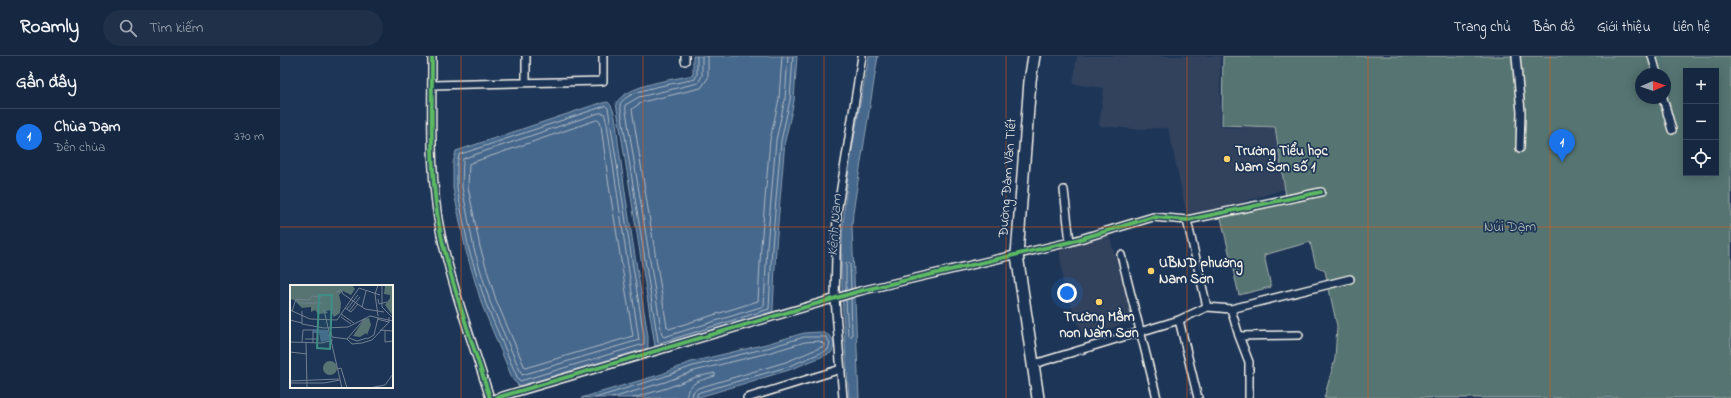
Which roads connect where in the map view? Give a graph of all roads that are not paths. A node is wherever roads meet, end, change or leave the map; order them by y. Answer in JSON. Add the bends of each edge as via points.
{"nodes":[{"id":1,"x":432,"y":56,"type":"edge"},
{"id":2,"x":526,"y":56,"type":"edge"},
{"id":3,"x":603,"y":56,"type":"edge"},
{"id":4,"x":862,"y":56,"type":"edge"},
{"id":5,"x":1034,"y":56,"type":"edge"},
{"id":6,"x":1516,"y":56,"type":"edge"},
{"id":7,"x":1652,"y":56,"type":"edge"},
{"id":8,"x":1655,"y":68,"type":"edge"},
{"id":9,"x":526,"y":82,"type":"junction"},
{"id":10,"x":432,"y":85,"type":"junction"},
{"id":11,"x":1665,"y":104,"type":"edge"},
{"id":12,"x":1672,"y":130,"type":"dead end"},
{"id":13,"x":1520,"y":148,"type":"dead end"},
{"id":14,"x":1064,"y":190,"type":"dead end"},
{"id":15,"x":1321,"y":192,"type":"dead end"},
{"id":16,"x":1187,"y":220,"type":"junction"},
{"id":17,"x":1070,"y":242,"type":"junction"},
{"id":18,"x":1121,"y":255,"type":"dead end"},
{"id":19,"x":1017,"y":256,"type":"junction"},
{"id":20,"x":1350,"y":279,"type":"dead end"},
{"id":21,"x":836,"y":299,"type":"junction"},
{"id":22,"x":1207,"y":307,"type":"junction"},
{"id":23,"x":1231,"y":309,"type":"junction"},
{"id":24,"x":1179,"y":320,"type":"junction"},
{"id":25,"x":1140,"y":332,"type":"junction"},
{"id":26,"x":1299,"y":335,"type":"dead end"},
{"id":27,"x":1239,"y":336,"type":"junction"},
{"id":28,"x":1034,"y":364,"type":"junction"},
{"id":29,"x":841,"y":369,"type":"junction"},
{"id":30,"x":490,"y":398,"type":"edge"},
{"id":31,"x":496,"y":398,"type":"edge"},
{"id":32,"x":747,"y":398,"type":"edge"},
{"id":33,"x":843,"y":398,"type":"edge"},
{"id":34,"x":1038,"y":398,"type":"edge"},
{"id":35,"x":1157,"y":398,"type":"edge"},
{"id":36,"x":1198,"y":398,"type":"edge"},
{"id":37,"x":1249,"y":398,"type":"edge"}],
"edges":[{"from":1,"to":10,"type":"street"},
{"from":2,"to":9,"type":"street"},
{"from":3,"to":9,"type":"street","via":[[603,81]]},
{"from":4,"to":21,"type":"street","via":[[837,213]]},
{"from":5,"to":19,"type":"main road","name":"Đường Đàm Văn Tiết"},
{"from":6,"to":13,"type":"street","via":[[1521,112]]},
{"from":7,"to":8,"type":"street"},
{"from":9,"to":10,"type":"street"},
{"from":10,"to":30,"type":"street","via":[[434,165],[441,234]]},
{"from":11,"to":12,"type":"street"},
{"from":14,"to":17,"type":"street"},
{"from":15,"to":16,"type":"street"},
{"from":16,"to":17,"type":"street","via":[[1153,217]]},
{"from":16,"to":22,"type":"street"},
{"from":17,"to":19,"type":"street"},
{"from":18,"to":25,"type":"street"},
{"from":19,"to":21,"type":"street","via":[[860,291]]},
{"from":19,"to":28,"type":"main road","name":"Đường Đàm Văn Tiết"},
{"from":20,"to":23,"type":"street"},
{"from":21,"to":29,"type":"street"},
{"from":21,"to":31,"type":"street"},
{"from":22,"to":23,"type":"street"},
{"from":22,"to":24,"type":"street"},
{"from":23,"to":27,"type":"street"},
{"from":24,"to":25,"type":"street"},
{"from":24,"to":36,"type":"street"},
{"from":25,"to":28,"type":"street"},
{"from":25,"to":35,"type":"street"},
{"from":26,"to":27,"type":"street"},
{"from":27,"to":37,"type":"street","via":[[1249,362]]},
{"from":28,"to":34,"type":"main road","name":"Đường Đàm Văn Tiết"},
{"from":29,"to":32,"type":"street"},
{"from":29,"to":33,"type":"street"}]}
